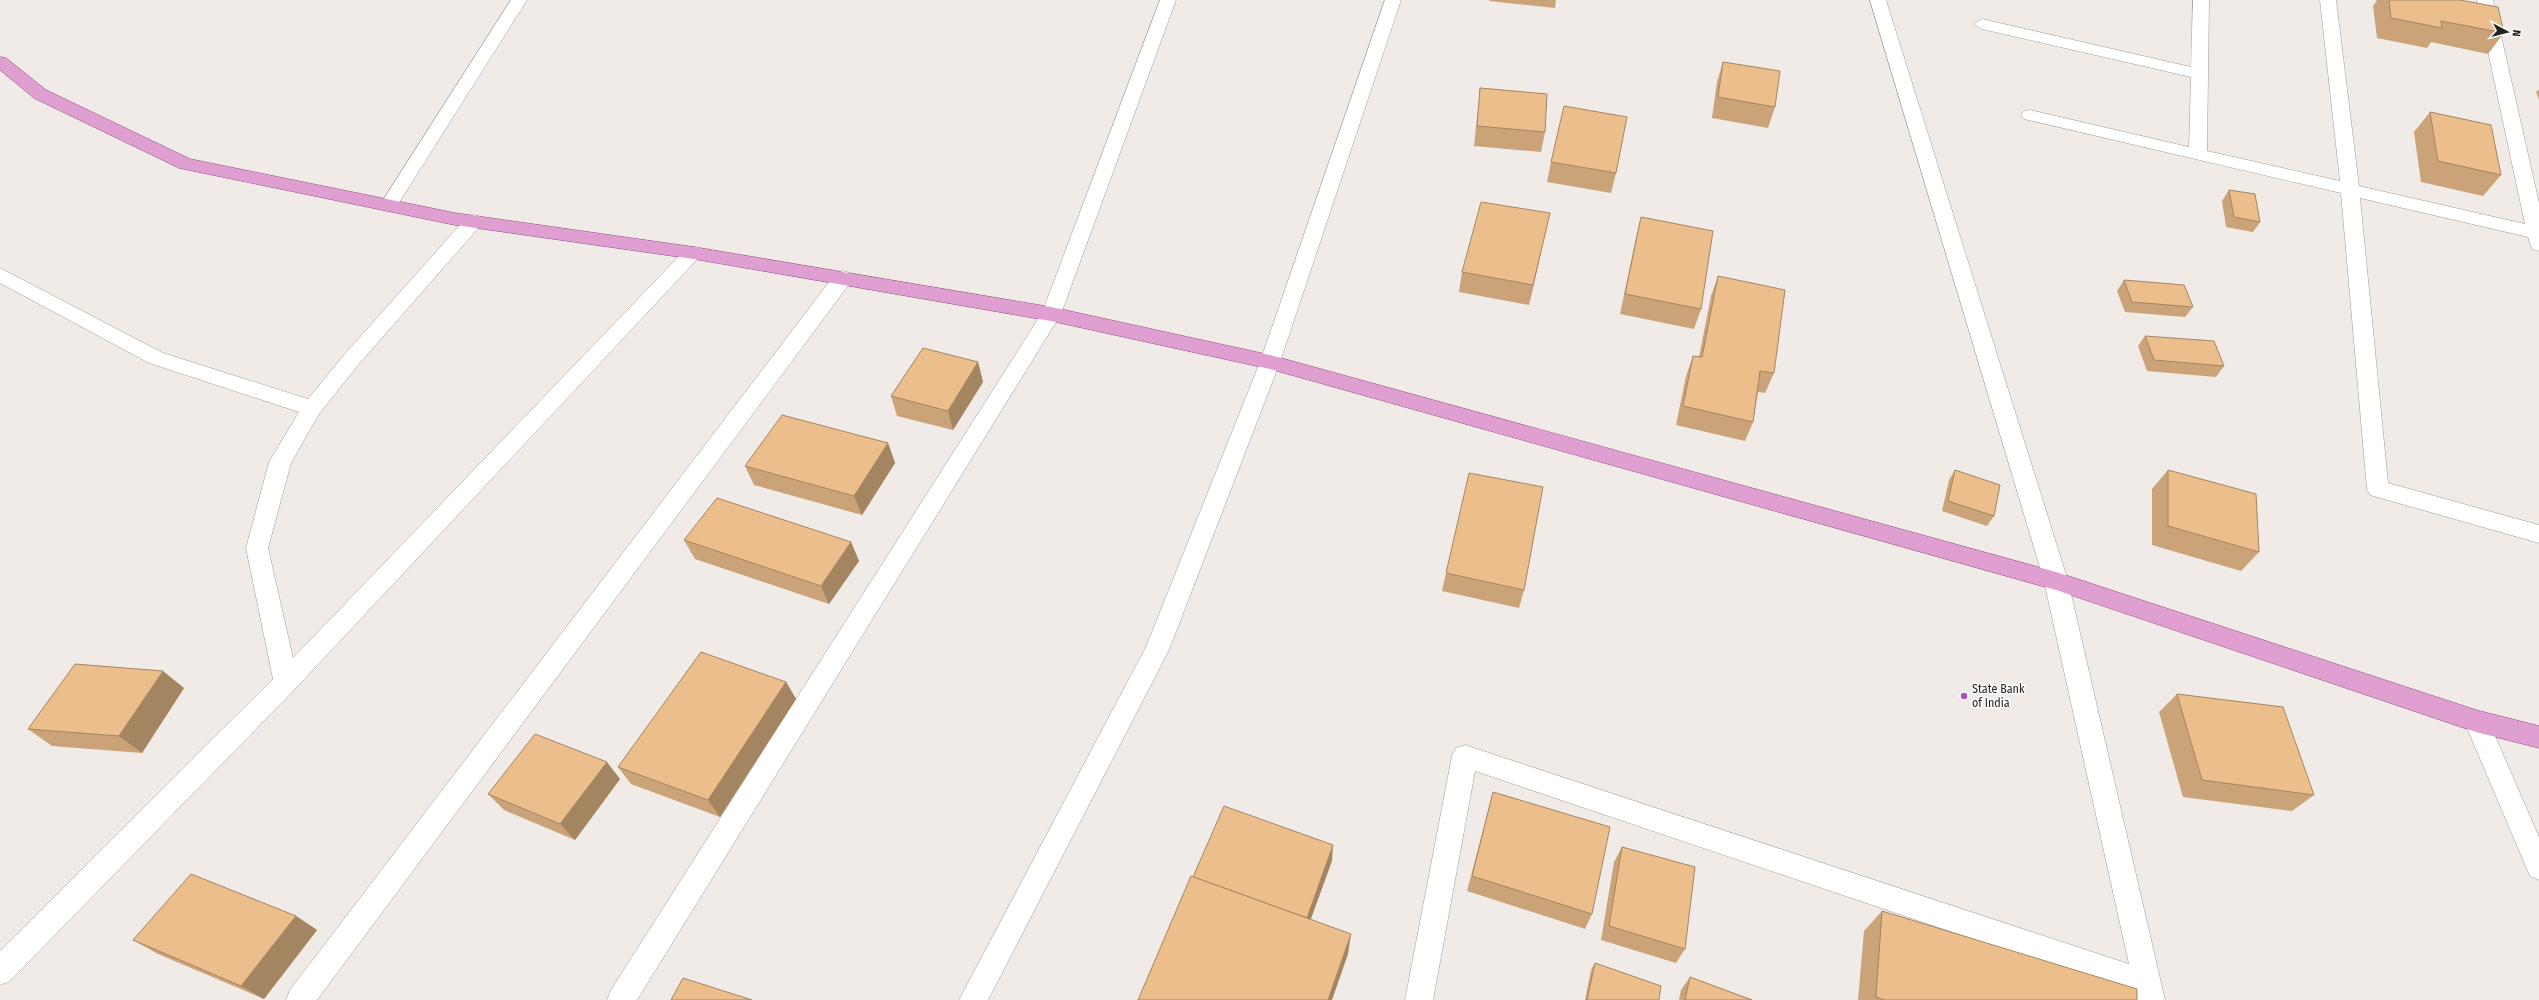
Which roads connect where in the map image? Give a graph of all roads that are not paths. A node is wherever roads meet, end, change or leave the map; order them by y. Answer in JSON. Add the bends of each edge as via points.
{"nodes":[{"id":1,"x":519,"y":0,"type":"edge"},
{"id":2,"x":1168,"y":0,"type":"edge"},
{"id":3,"x":1393,"y":0,"type":"edge"},
{"id":4,"x":1878,"y":0,"type":"edge"},
{"id":5,"x":2201,"y":0,"type":"edge"},
{"id":6,"x":2328,"y":0,"type":"edge"},
{"id":7,"x":2485,"y":0,"type":"edge"},
{"id":8,"x":1982,"y":24,"type":"dead end"},
{"id":9,"x":0,"y":62,"type":"edge"},
{"id":10,"x":2200,"y":74,"type":"junction"},
{"id":11,"x":2030,"y":115,"type":"dead end"},
{"id":12,"x":2198,"y":154,"type":"junction"},
{"id":13,"x":2350,"y":189,"type":"junction"},
{"id":14,"x":389,"y":205,"type":"junction"},
{"id":15,"x":474,"y":222,"type":"junction"},
{"id":16,"x":2538,"y":239,"type":"edge"},
{"id":17,"x":694,"y":253,"type":"junction"},
{"id":18,"x":0,"y":275,"type":"edge"},
{"id":19,"x":843,"y":278,"type":"junction"},
{"id":20,"x":1051,"y":314,"type":"junction"},
{"id":21,"x":1270,"y":362,"type":"junction"},
{"id":22,"x":312,"y":408,"type":"junction"},
{"id":23,"x":2539,"y":534,"type":"edge"},
{"id":24,"x":2056,"y":581,"type":"junction"},
{"id":25,"x":286,"y":682,"type":"junction"},
{"id":26,"x":2476,"y":721,"type":"junction"},
{"id":27,"x":2539,"y":736,"type":"edge"},
{"id":28,"x":2539,"y":867,"type":"edge"},
{"id":29,"x":0,"y":971,"type":"edge"},
{"id":30,"x":2149,"y":992,"type":"edge"},
{"id":31,"x":300,"y":1000,"type":"edge"},
{"id":32,"x":621,"y":1000,"type":"edge"},
{"id":33,"x":973,"y":1000,"type":"edge"},
{"id":34,"x":1419,"y":1000,"type":"edge"}],
"edges":[{"from":1,"to":14,"type":"street"},
{"from":2,"to":20,"type":"street"},
{"from":3,"to":21,"type":"street"},
{"from":4,"to":24,"type":"street"},
{"from":5,"to":10,"type":"street"},
{"from":6,"to":13,"type":"street"},
{"from":7,"to":16,"type":"street"},
{"from":8,"to":10,"type":"street"},
{"from":9,"to":14,"type":"main road","via":[[40,94],[185,164]]},
{"from":10,"to":12,"type":"street"},
{"from":11,"to":12,"type":"street"},
{"from":12,"to":13,"type":"street"},
{"from":13,"to":16,"type":"street"},
{"from":13,"to":23,"type":"street","via":[[2378,489]]},
{"from":14,"to":15,"type":"main road"},
{"from":15,"to":17,"type":"main road"},
{"from":15,"to":22,"type":"street","via":[[351,360]]},
{"from":17,"to":19,"type":"main road"},
{"from":17,"to":25,"type":"street"},
{"from":18,"to":22,"type":"street","via":[[156,358]]},
{"from":19,"to":20,"type":"main road"},
{"from":19,"to":31,"type":"street"},
{"from":20,"to":21,"type":"main road"},
{"from":20,"to":32,"type":"street"},
{"from":21,"to":24,"type":"main road"},
{"from":21,"to":33,"type":"street","via":[[1157,650]]},
{"from":22,"to":25,"type":"street","via":[[280,462],[256,548]]},
{"from":24,"to":26,"type":"main road"},
{"from":24,"to":30,"type":"street"},
{"from":25,"to":29,"type":"street"},
{"from":26,"to":27,"type":"main road"},
{"from":26,"to":28,"type":"street"},
{"from":30,"to":34,"type":"street","via":[[1464,756]]}]}
